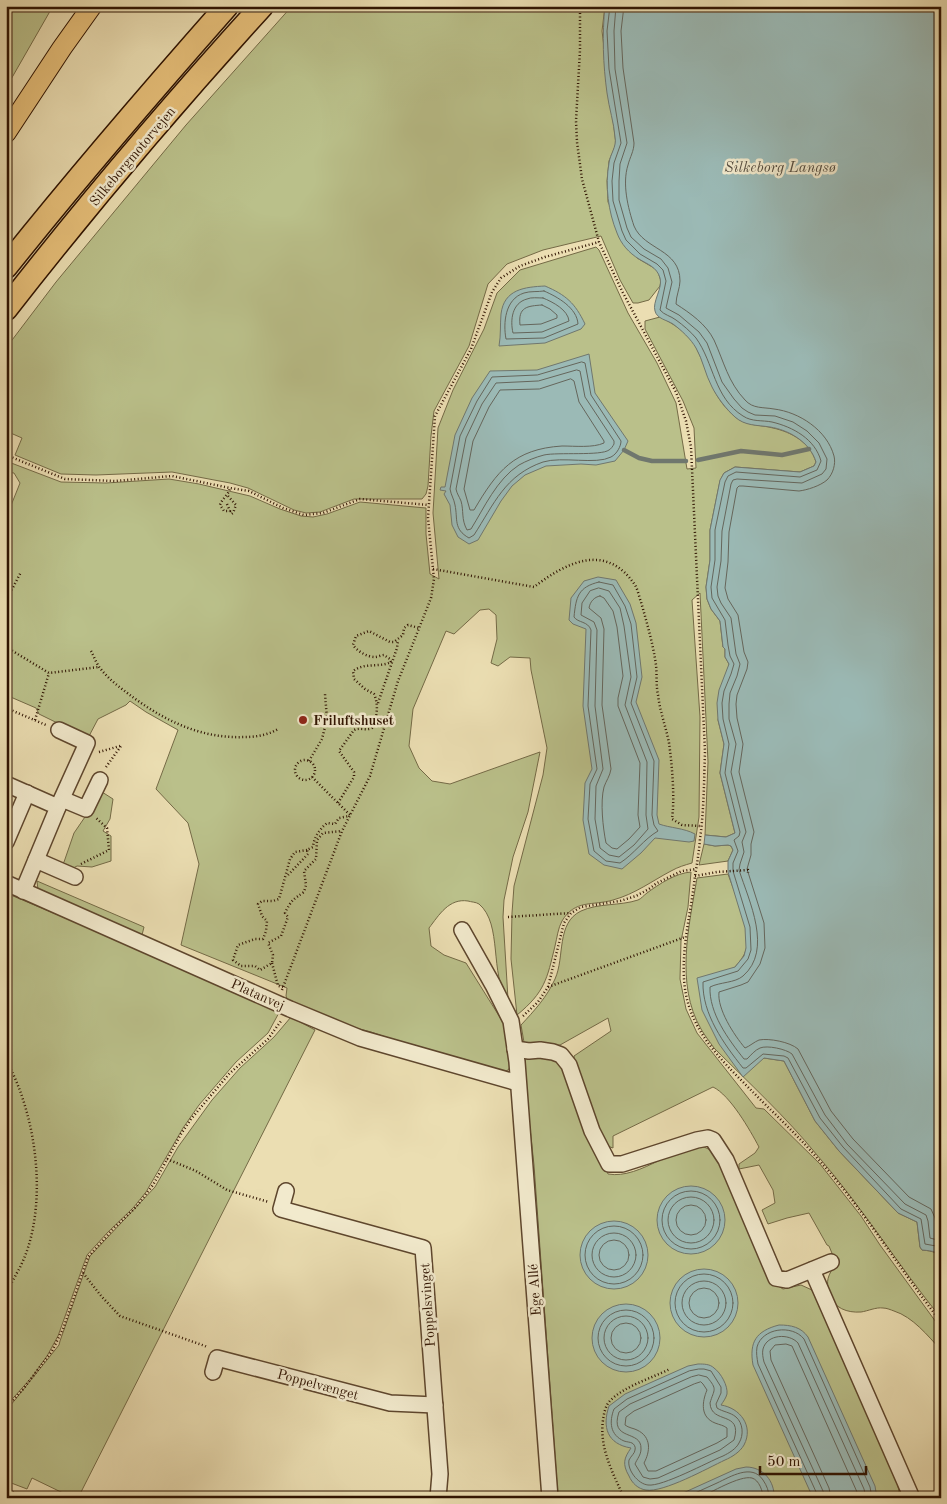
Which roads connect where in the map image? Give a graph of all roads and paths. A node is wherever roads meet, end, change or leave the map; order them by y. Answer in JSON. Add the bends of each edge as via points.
{"nodes":[{"id":1,"x":92,"y":6,"type":"edge"},
{"id":2,"x":227,"y":6,"type":"edge"},
{"id":3,"x":262,"y":6,"type":"edge"},
{"id":4,"x":580,"y":6,"type":"edge"},
{"id":5,"x":6,"y":134,"type":"edge"},
{"id":6,"x":599,"y":242,"type":"junction"},
{"id":7,"x":6,"y":267,"type":"edge"},
{"id":8,"x":6,"y":309,"type":"edge"},
{"id":9,"x":6,"y":455,"type":"edge"},
{"id":10,"x":230,"y":488,"type":"junction"},
{"id":11,"x":228,"y":496,"type":"junction"},
{"id":12,"x":227,"y":504,"type":"dead end"},
{"id":13,"x":428,"y":505,"type":"junction"},
{"id":14,"x":230,"y":515,"type":"dead end"},
{"id":15,"x":433,"y":569,"type":"junction"},
{"id":16,"x":21,"y":572,"type":"dead end"},
{"id":17,"x":6,"y":603,"type":"edge"},
{"id":18,"x":419,"y":628,"type":"junction"},
{"id":19,"x":398,"y":640,"type":"junction"},
{"id":20,"x":6,"y":647,"type":"edge"},
{"id":21,"x":90,"y":651,"type":"dead end"},
{"id":22,"x":391,"y":662,"type":"junction"},
{"id":23,"x":99,"y":667,"type":"junction"},
{"id":24,"x":49,"y":673,"type":"junction"},
{"id":25,"x":324,"y":694,"type":"dead end"},
{"id":26,"x":378,"y":705,"type":"junction"},
{"id":27,"x":6,"y":708,"type":"edge"},
{"id":28,"x":35,"y":720,"type":"junction"},
{"id":29,"x":278,"y":729,"type":"dead end"},
{"id":30,"x":59,"y":730,"type":"joint"},
{"id":31,"x":84,"y":749,"type":"junction"},
{"id":32,"x":309,"y":761,"type":"junction"},
{"id":33,"x":312,"y":777,"type":"junction"},
{"id":34,"x":100,"y":780,"type":"joint"},
{"id":35,"x":6,"y":784,"type":"edge"},
{"id":36,"x":27,"y":793,"type":"junction"},
{"id":37,"x":60,"y":803,"type":"junction"},
{"id":38,"x":338,"y":803,"type":"junction"},
{"id":39,"x":350,"y":816,"type":"junction"},
{"id":40,"x":701,"y":826,"type":"junction"},
{"id":41,"x":107,"y":828,"type":"dead end"},
{"id":42,"x":342,"y":831,"type":"junction"},
{"id":43,"x":316,"y":839,"type":"junction"},
{"id":44,"x":6,"y":842,"type":"edge"},
{"id":45,"x":307,"y":850,"type":"junction"},
{"id":46,"x":36,"y":860,"type":"junction"},
{"id":47,"x":696,"y":869,"type":"junction"},
{"id":48,"x":748,"y":873,"type":"dead end"},
{"id":49,"x":695,"y":876,"type":"junction"},
{"id":50,"x":75,"y":877,"type":"joint"},
{"id":51,"x":286,"y":877,"type":"junction"},
{"id":52,"x":6,"y":883,"type":"edge"},
{"id":53,"x":23,"y":891,"type":"junction"},
{"id":54,"x":571,"y":912,"type":"junction"},
{"id":55,"x":508,"y":917,"type":"dead end"},
{"id":56,"x":462,"y":930,"type":"dead end"},
{"id":57,"x":686,"y":937,"type":"junction"},
{"id":58,"x":272,"y":963,"type":"junction"},
{"id":59,"x":548,"y":987,"type":"junction"},
{"id":60,"x":283,"y":988,"type":"junction"},
{"id":61,"x":284,"y":1006,"type":"junction"},
{"id":62,"x":511,"y":1021,"type":"junction"},
{"id":63,"x":515,"y":1049,"type":"junction"},
{"id":64,"x":6,"y":1060,"type":"edge"},
{"id":65,"x":518,"y":1083,"type":"junction"},
{"id":66,"x":167,"y":1159,"type":"junction"},
{"id":67,"x":286,"y":1191,"type":"dead end"},
{"id":68,"x":281,"y":1209,"type":"junction"},
{"id":69,"x":831,"y":1262,"type":"dead end"},
{"id":70,"x":812,"y":1270,"type":"junction"},
{"id":71,"x":83,"y":1272,"type":"junction"},
{"id":72,"x":6,"y":1291,"type":"edge"},
{"id":73,"x":941,"y":1322,"type":"edge"},
{"id":74,"x":215,"y":1365,"type":"joint"},
{"id":75,"x":670,"y":1369,"type":"dead end"},
{"id":76,"x":435,"y":1405,"type":"junction"},
{"id":77,"x":6,"y":1408,"type":"edge"},
{"id":78,"x":6,"y":1488,"type":"edge"},
{"id":79,"x":26,"y":1498,"type":"edge"},
{"id":80,"x":438,"y":1498,"type":"edge"},
{"id":81,"x":550,"y":1498,"type":"edge"},
{"id":82,"x":624,"y":1498,"type":"edge"},
{"id":83,"x":912,"y":1498,"type":"edge"}],
"edges":[{"from":1,"to":5,"type":"main road"},
{"from":2,"to":7,"type":"highway","name":"Silkeborgmotorvejen"},
{"from":3,"to":8,"type":"highway","name":"Silkeborgmotorvejen","via":[[129,158]]},
{"from":4,"to":6,"type":"path","via":[[577,142],[582,179]]},
{"from":6,"to":13,"type":"path","via":[[520,266],[501,278],[492,292],[471,349],[435,416]]},
{"from":6,"to":40,"type":"path","via":[[676,392],[689,438],[705,752]]},
{"from":9,"to":10,"type":"path","via":[[65,479],[115,481],[172,476]]},
{"from":10,"to":11,"type":"path"},
{"from":10,"to":13,"type":"path","via":[[249,491],[283,508],[304,514],[323,513],[360,499]]},
{"from":11,"to":12,"type":"path","via":[[220,505],[224,511],[230,511]]},
{"from":11,"to":14,"type":"path","via":[[236,505]]},
{"from":13,"to":15,"type":"path"},
{"from":15,"to":18,"type":"path","via":[[431,598]]},
{"from":15,"to":40,"type":"path","via":[[534,587],[552,573],[590,560],[606,560],[622,569],[636,586],[649,630],[669,744],[672,819],[682,825]]},
{"from":16,"to":17,"type":"path"},
{"from":18,"to":19,"type":"path","via":[[408,625]]},
{"from":18,"to":39,"type":"path","via":[[398,681],[370,776]]},
{"from":19,"to":22,"type":"path"},
{"from":19,"to":22,"type":"path","via":[[390,642],[369,630],[356,636],[354,642],[354,648],[362,653],[376,657],[384,655]]},
{"from":20,"to":24,"type":"path"},
{"from":21,"to":23,"type":"path"},
{"from":22,"to":26,"type":"path"},
{"from":22,"to":26,"type":"path","via":[[384,666],[359,667],[353,671],[354,679],[374,694]]},
{"from":23,"to":24,"type":"path"},
{"from":23,"to":29,"type":"path","via":[[120,688],[152,711],[194,731],[236,738],[259,736]]},
{"from":24,"to":28,"type":"path"},
{"from":25,"to":32,"type":"path","via":[[327,719],[322,739]]},
{"from":26,"to":38,"type":"path","via":[[372,728],[354,730],[339,751],[354,777]]},
{"from":27,"to":28,"type":"path"},
{"from":28,"to":30,"type":"path"},
{"from":30,"to":31,"type":"street","via":[[87,743]]},
{"from":31,"to":34,"type":"path","via":[[93,754],[122,746],[107,764]]},
{"from":31,"to":37,"type":"street"},
{"from":32,"to":33,"type":"path","via":[[315,768]]},
{"from":32,"to":33,"type":"path","via":[[299,763],[296,771],[302,779]]},
{"from":33,"to":38,"type":"path"},
{"from":34,"to":37,"type":"street","via":[[86,809]]},
{"from":35,"to":36,"type":"street"},
{"from":36,"to":37,"type":"street"},
{"from":36,"to":44,"type":"street"},
{"from":37,"to":46,"type":"street"},
{"from":38,"to":39,"type":"path"},
{"from":39,"to":42,"type":"path"},
{"from":39,"to":43,"type":"path","via":[[340,818],[335,824],[327,823]]},
{"from":40,"to":47,"type":"path"},
{"from":41,"to":50,"type":"path","via":[[110,850],[81,864]]},
{"from":42,"to":43,"type":"path","via":[[324,833]]},
{"from":42,"to":60,"type":"path"},
{"from":43,"to":45,"type":"path","via":[[313,847]]},
{"from":43,"to":58,"type":"path","via":[[316,860],[304,871],[304,892],[293,898],[281,936],[268,943],[273,955]]},
{"from":45,"to":51,"type":"path","via":[[308,854]]},
{"from":45,"to":51,"type":"path","via":[[295,852]]},
{"from":46,"to":50,"type":"street"},
{"from":46,"to":53,"type":"street"},
{"from":47,"to":49,"type":"path"},
{"from":47,"to":54,"type":"path","via":[[682,871],[636,896]]},
{"from":48,"to":49,"type":"path","via":[[748,870]]},
{"from":49,"to":57,"type":"path"},
{"from":51,"to":58,"type":"path","via":[[279,899],[258,904],[267,921],[263,939],[238,945],[233,960],[241,966],[255,966],[260,970]]},
{"from":52,"to":53,"type":"street","name":"Platanvej"},
{"from":53,"to":61,"type":"street","name":"Platanvej"},
{"from":54,"to":55,"type":"path"},
{"from":54,"to":59,"type":"path","via":[[564,922]]},
{"from":56,"to":62,"type":"street","name":"Ege Allé"},
{"from":57,"to":59,"type":"path"},
{"from":57,"to":73,"type":"path","via":[[685,990],[703,1037],[718,1057],[818,1158],[863,1213]]},
{"from":58,"to":60,"type":"path","via":[[278,986]]},
{"from":59,"to":62,"type":"path","via":[[531,1009]]},
{"from":60,"to":61,"type":"path"},
{"from":61,"to":65,"type":"street","name":"Platanvej","via":[[360,1038]]},
{"from":61,"to":66,"type":"path","via":[[268,1038],[229,1074],[191,1119]]},
{"from":62,"to":63,"type":"street","name":"Ege Allé"},
{"from":63,"to":65,"type":"street","name":"Ege Allé"},
{"from":63,"to":70,"type":"street","via":[[561,1055],[569,1065],[592,1131],[609,1164],[622,1164],[697,1140],[713,1140],[726,1160],[776,1278],[787,1280]]},
{"from":64,"to":72,"type":"path","via":[[23,1100],[37,1174],[31,1241],[26,1257]]},
{"from":65,"to":81,"type":"street","name":"Ege Allé"},
{"from":66,"to":68,"type":"path","via":[[196,1171],[227,1190],[273,1203]]},
{"from":66,"to":71,"type":"path","via":[[136,1207],[88,1257]]},
{"from":67,"to":68,"type":"street"},
{"from":68,"to":76,"type":"street","name":"Poppelsvinget","via":[[423,1248]]},
{"from":69,"to":70,"type":"street"},
{"from":70,"to":83,"type":"street"},
{"from":71,"to":74,"type":"path","via":[[120,1316],[205,1346]]},
{"from":71,"to":77,"type":"path","via":[[52,1351]]},
{"from":74,"to":76,"type":"street","name":"Poppelvænget","via":[[390,1403]]},
{"from":75,"to":82,"type":"path","via":[[625,1390],[607,1404],[603,1440],[609,1466]]},
{"from":76,"to":80,"type":"street","name":"Poppelsvinget","via":[[440,1474]]},
{"from":78,"to":79,"type":"path"}]}
